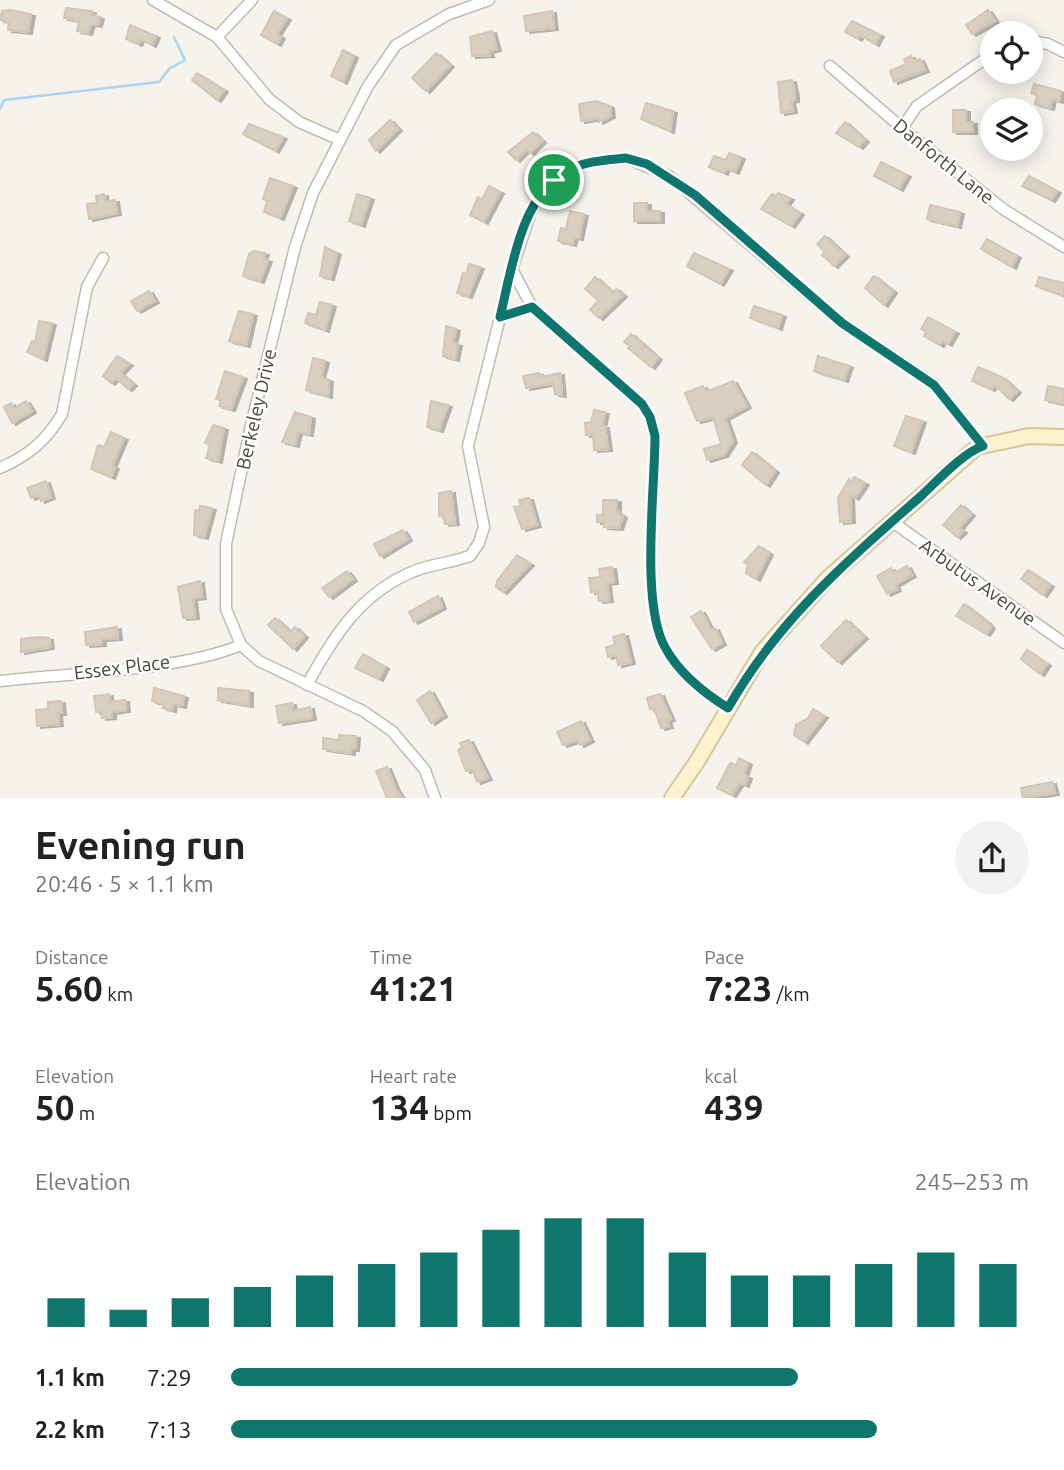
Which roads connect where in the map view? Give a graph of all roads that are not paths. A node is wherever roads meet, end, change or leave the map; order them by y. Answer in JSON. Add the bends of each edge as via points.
{"nodes":[{"id":1,"x":153,"y":0,"type":"edge"},
{"id":2,"x":252,"y":0,"type":"edge"},
{"id":3,"x":489,"y":0,"type":"edge"},
{"id":4,"x":217,"y":37,"type":"junction"},
{"id":5,"x":1043,"y":45,"type":"edge"},
{"id":6,"x":1064,"y":52,"type":"edge"},
{"id":7,"x":980,"y":62,"type":"edge"},
{"id":8,"x":830,"y":66,"type":"dead end"},
{"id":9,"x":902,"y":128,"type":"junction"},
{"id":10,"x":340,"y":141,"type":"junction"},
{"id":11,"x":1064,"y":247,"type":"edge"},
{"id":12,"x":103,"y":258,"type":"dead end"},
{"id":13,"x":512,"y":269,"type":"junction"},
{"id":14,"x":532,"y":307,"type":"junction"},
{"id":15,"x":500,"y":317,"type":"junction"},
{"id":16,"x":1064,"y":437,"type":"edge"},
{"id":17,"x":983,"y":446,"type":"junction"},
{"id":18,"x":0,"y":468,"type":"edge"},
{"id":19,"x":891,"y":522,"type":"junction"},
{"id":20,"x":1064,"y":643,"type":"edge"},
{"id":21,"x":241,"y":645,"type":"junction"},
{"id":22,"x":0,"y":681,"type":"edge"},
{"id":23,"x":307,"y":685,"type":"junction"},
{"id":24,"x":728,"y":708,"type":"junction"},
{"id":25,"x":435,"y":798,"type":"edge"},
{"id":26,"x":672,"y":798,"type":"edge"}],
"edges":[{"from":1,"to":4,"type":"street"},
{"from":2,"to":4,"type":"street"},
{"from":3,"to":10,"type":"street","name":"Berkeley Drive","via":[[449,14],[396,44],[382,60]]},
{"from":4,"to":10,"type":"street","via":[[269,99],[299,122]]},
{"from":5,"to":6,"type":"street"},
{"from":7,"to":9,"type":"street","via":[[917,106]]},
{"from":8,"to":9,"type":"street","name":"Danforth Lane"},
{"from":9,"to":11,"type":"street","name":"Danforth Lane","via":[[1003,209]]},
{"from":10,"to":21,"type":"street","name":"Berkeley Drive","via":[[313,193],[295,247],[226,544],[226,609]]},
{"from":12,"to":18,"type":"street","via":[[87,287],[62,414],[31,452]]},
{"from":13,"to":14,"type":"street"},
{"from":13,"to":15,"type":"street"},
{"from":13,"to":17,"type":"street","via":[[531,212],[554,180],[586,163],[626,158],[647,164],[695,195],[842,323],[934,385]]},
{"from":14,"to":15,"type":"street"},
{"from":14,"to":24,"type":"street","via":[[626,388],[650,417],[655,436],[650,584],[654,621],[666,650],[683,671],[701,691]]},
{"from":15,"to":23,"type":"street","via":[[468,446],[484,527],[479,543],[470,556],[419,570],[371,594],[333,638]]},
{"from":16,"to":17,"type":"main road","via":[[1029,436]]},
{"from":17,"to":19,"type":"main road"},
{"from":19,"to":20,"type":"street","name":"Arbutus Avenue"},
{"from":19,"to":24,"type":"main road","via":[[792,616],[762,652]]},
{"from":21,"to":22,"type":"street","name":"Essex Place","via":[[222,653],[151,665]]},
{"from":21,"to":23,"type":"street","via":[[259,661]]},
{"from":23,"to":25,"type":"street","via":[[362,711],[392,732],[425,770]]},
{"from":24,"to":26,"type":"main road"}]}
